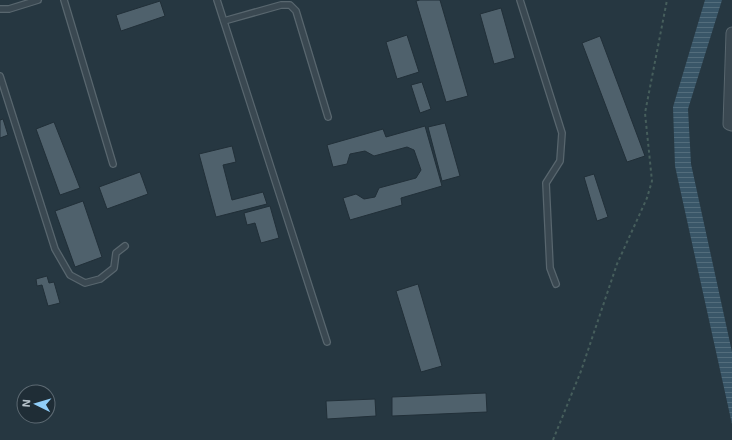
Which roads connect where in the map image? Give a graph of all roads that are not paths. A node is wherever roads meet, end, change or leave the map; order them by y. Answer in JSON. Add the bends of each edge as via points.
{"nodes":[{"id":1,"x":38,"y":0,"type":"edge"},
{"id":2,"x":64,"y":0,"type":"edge"},
{"id":3,"x":217,"y":0,"type":"edge"},
{"id":4,"x":520,"y":0,"type":"edge"},
{"id":5,"x":0,"y":9,"type":"edge"},
{"id":6,"x":224,"y":21,"type":"junction"},
{"id":7,"x":732,"y":33,"type":"edge"},
{"id":8,"x":0,"y":76,"type":"edge"},
{"id":9,"x":328,"y":117,"type":"dead end"},
{"id":10,"x":732,"y":125,"type":"edge"},
{"id":11,"x":113,"y":164,"type":"dead end"},
{"id":12,"x":124,"y":246,"type":"dead end"},
{"id":13,"x":556,"y":284,"type":"dead end"},
{"id":14,"x":326,"y":342,"type":"dead end"}],
"edges":[{"from":1,"to":5,"type":"lane","via":[[9,9]]},
{"from":2,"to":11,"type":"lane"},
{"from":3,"to":6,"type":"lane"},
{"from":4,"to":13,"type":"lane","via":[[562,133],[560,161],[546,183],[550,268]]},
{"from":6,"to":9,"type":"lane","via":[[281,5],[290,5],[296,11]]},
{"from":6,"to":14,"type":"lane"},
{"from":7,"to":10,"type":"street","via":[[729,124]]},
{"from":8,"to":12,"type":"lane","via":[[55,249],[70,275],[85,283],[100,279],[114,268],[116,253]]}]}
